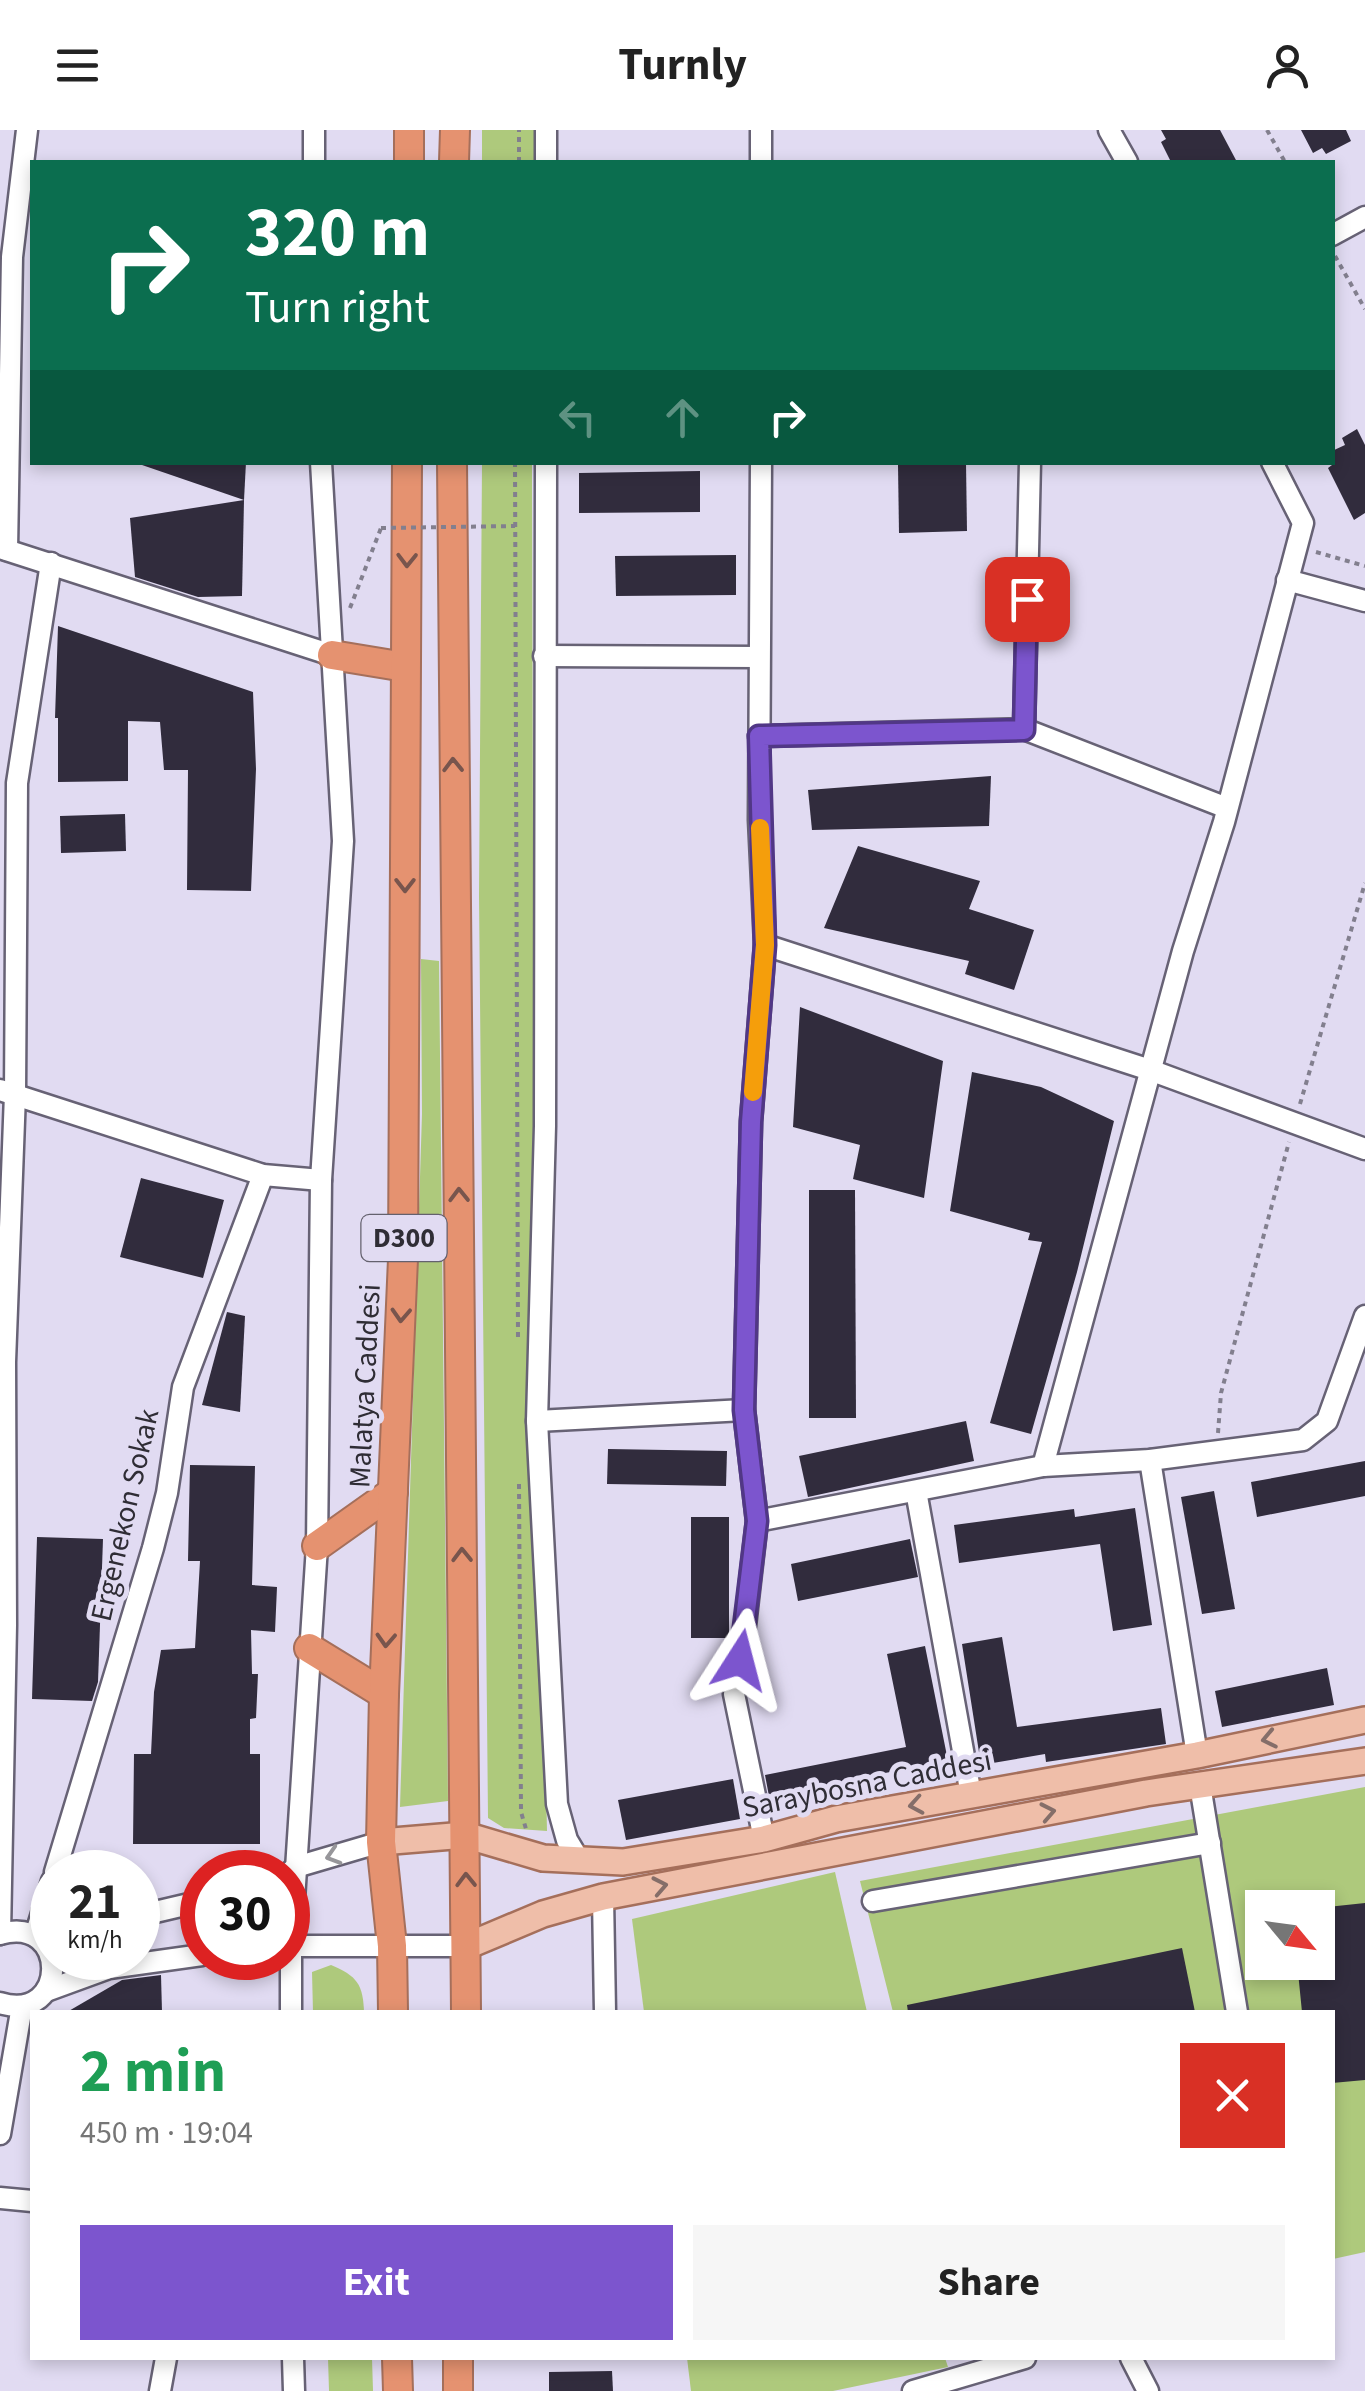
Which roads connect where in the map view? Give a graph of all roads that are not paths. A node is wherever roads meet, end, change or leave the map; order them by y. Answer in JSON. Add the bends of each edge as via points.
{"nodes":[{"id":1,"x":27,"y":130,"type":"edge"},
{"id":2,"x":314,"y":130,"type":"edge"},
{"id":3,"x":409,"y":130,"type":"edge"},
{"id":4,"x":454,"y":130,"type":"edge"},
{"id":5,"x":546,"y":130,"type":"edge"},
{"id":6,"x":762,"y":130,"type":"edge"},
{"id":7,"x":1109,"y":130,"type":"edge"},
{"id":8,"x":314,"y":160,"type":"edge"},
{"id":9,"x":409,"y":160,"type":"edge"},
{"id":10,"x":454,"y":160,"type":"edge"},
{"id":11,"x":546,"y":160,"type":"edge"},
{"id":12,"x":762,"y":160,"type":"edge"},
{"id":13,"x":1126,"y":160,"type":"edge"},
{"id":14,"x":1365,"y":216,"type":"edge"},
{"id":15,"x":1335,"y":233,"type":"edge"},
{"id":16,"x":6,"y":255,"type":"edge"},
{"id":17,"x":30,"y":263,"type":"edge"},
{"id":18,"x":321,"y":465,"type":"edge"},
{"id":19,"x":408,"y":465,"type":"edge"},
{"id":20,"x":452,"y":465,"type":"edge"},
{"id":21,"x":546,"y":465,"type":"edge"},
{"id":22,"x":761,"y":465,"type":"edge"},
{"id":23,"x":1030,"y":465,"type":"edge"},
{"id":24,"x":1274,"y":465,"type":"edge"},
{"id":25,"x":4,"y":549,"type":"edge"},
{"id":26,"x":51,"y":563,"type":"junction"},
{"id":27,"x":1288,"y":580,"type":"junction"},
{"id":28,"x":1365,"y":601,"type":"edge"},
{"id":29,"x":332,"y":655,"type":"junction"},
{"id":30,"x":544,"y":656,"type":"junction"},
{"id":31,"x":760,"y":657,"type":"junction"},
{"id":32,"x":406,"y":667,"type":"junction"},
{"id":33,"x":1024,"y":730,"type":"junction"},
{"id":34,"x":759,"y":736,"type":"junction"},
{"id":35,"x":1226,"y":808,"type":"junction"},
{"id":36,"x":765,"y":945,"type":"junction"},
{"id":37,"x":1150,"y":1070,"type":"junction"},
{"id":38,"x":8,"y":1092,"type":"edge"},
{"id":39,"x":1365,"y":1149,"type":"edge"},
{"id":40,"x":263,"y":1174,"type":"junction"},
{"id":41,"x":321,"y":1180,"type":"junction"},
{"id":42,"x":1365,"y":1316,"type":"edge"},
{"id":43,"x":2,"y":1361,"type":"edge"},
{"id":44,"x":744,"y":1410,"type":"junction"},
{"id":45,"x":537,"y":1421,"type":"junction"},
{"id":46,"x":1150,"y":1460,"type":"junction"},
{"id":47,"x":1043,"y":1466,"type":"junction"},
{"id":48,"x":916,"y":1491,"type":"junction"},
{"id":49,"x":393,"y":1492,"type":"junction"},
{"id":50,"x":757,"y":1521,"type":"junction"},
{"id":51,"x":316,"y":1546,"type":"junction"},
{"id":52,"x":310,"y":1648,"type":"junction"},
{"id":53,"x":384,"y":1694,"type":"junction"},
{"id":54,"x":1365,"y":1720,"type":"edge"},
{"id":55,"x":1196,"y":1755,"type":"junction"},
{"id":56,"x":1365,"y":1761,"type":"edge"},
{"id":57,"x":1200,"y":1786,"type":"junction"},
{"id":58,"x":971,"y":1795,"type":"junction"},
{"id":59,"x":465,"y":1834,"type":"junction"},
{"id":60,"x":764,"y":1838,"type":"junction"},
{"id":61,"x":381,"y":1842,"type":"junction"},
{"id":62,"x":1210,"y":1842,"type":"junction"},
{"id":63,"x":62,"y":1850,"type":"edge"},
{"id":64,"x":294,"y":1850,"type":"edge"},
{"id":65,"x":579,"y":1860,"type":"junction"},
{"id":66,"x":310,"y":1865,"type":"edge"},
{"id":67,"x":603,"y":1897,"type":"junction"},
{"id":68,"x":873,"y":1901,"type":"dead end"},
{"id":69,"x":0,"y":1934,"type":"edge"},
{"id":70,"x":30,"y":1934,"type":"edge"},
{"id":71,"x":310,"y":1946,"type":"edge"},
{"id":72,"x":392,"y":1946,"type":"junction"},
{"id":73,"x":467,"y":1946,"type":"junction"},
{"id":74,"x":180,"y":1958,"type":"edge"},
{"id":75,"x":50,"y":1980,"type":"edge"},
{"id":76,"x":290,"y":1980,"type":"edge"},
{"id":77,"x":46,"y":1992,"type":"junction"},
{"id":78,"x":0,"y":2003,"type":"edge"},
{"id":79,"x":22,"y":2006,"type":"junction"},
{"id":80,"x":291,"y":2010,"type":"edge"},
{"id":81,"x":393,"y":2010,"type":"edge"},
{"id":82,"x":466,"y":2010,"type":"edge"},
{"id":83,"x":605,"y":2010,"type":"edge"},
{"id":84,"x":1237,"y":2010,"type":"edge"},
{"id":85,"x":0,"y":2134,"type":"edge"},
{"id":86,"x":0,"y":2198,"type":"edge"},
{"id":87,"x":30,"y":2201,"type":"edge"},
{"id":88,"x":166,"y":2360,"type":"edge"},
{"id":89,"x":294,"y":2360,"type":"edge"},
{"id":90,"x":397,"y":2360,"type":"edge"},
{"id":91,"x":458,"y":2360,"type":"edge"},
{"id":92,"x":1018,"y":2360,"type":"edge"},
{"id":93,"x":1131,"y":2360,"type":"edge"},
{"id":94,"x":160,"y":2391,"type":"edge"},
{"id":95,"x":294,"y":2391,"type":"edge"},
{"id":96,"x":398,"y":2391,"type":"edge"},
{"id":97,"x":458,"y":2391,"type":"edge"},
{"id":98,"x":914,"y":2391,"type":"edge"},
{"id":99,"x":1148,"y":2391,"type":"edge"}],
"edges":[{"from":1,"to":16,"type":"street"},
{"from":2,"to":8,"type":"street"},
{"from":3,"to":9,"type":"highway"},
{"from":4,"to":10,"type":"highway"},
{"from":5,"to":11,"type":"street"},
{"from":6,"to":12,"type":"street"},
{"from":7,"to":13,"type":"street"},
{"from":14,"to":15,"type":"street"},
{"from":16,"to":17,"type":"street"},
{"from":16,"to":25,"type":"street"},
{"from":18,"to":29,"type":"street"},
{"from":19,"to":32,"type":"highway","name":"Malatya Caddesi","number":"D300","one_way":true},
{"from":59,"to":20,"type":"highway","number":"D300","one_way":true},
{"from":21,"to":30,"type":"street"},
{"from":22,"to":31,"type":"street"},
{"from":23,"to":33,"type":"street"},
{"from":24,"to":27,"type":"street","via":[[1303,523]]},
{"from":25,"to":26,"type":"street"},
{"from":26,"to":29,"type":"street"},
{"from":26,"to":38,"type":"street","via":[[16,782]]},
{"from":27,"to":28,"type":"street"},
{"from":27,"to":35,"type":"street"},
{"from":29,"to":32,"type":"highway"},
{"from":29,"to":41,"type":"street","via":[[343,841]]},
{"from":30,"to":31,"type":"street"},
{"from":30,"to":45,"type":"street"},
{"from":31,"to":34,"type":"street"},
{"from":32,"to":49,"type":"highway","name":"Malatya Caddesi","number":"D300","one_way":true,"via":[[404,1259]]},
{"from":33,"to":34,"type":"street"},
{"from":33,"to":35,"type":"street"},
{"from":34,"to":36,"type":"street"},
{"from":35,"to":37,"type":"street"},
{"from":36,"to":37,"type":"street"},
{"from":36,"to":44,"type":"street","via":[[751,1122]]},
{"from":37,"to":39,"type":"street"},
{"from":37,"to":47,"type":"street"},
{"from":38,"to":40,"type":"street"},
{"from":38,"to":43,"type":"street"},
{"from":40,"to":41,"type":"street"},
{"from":40,"to":63,"type":"street","name":"Ergenekon Sokak","via":[[183,1387],[158,1530]]},
{"from":41,"to":51,"type":"street"},
{"from":42,"to":46,"type":"street","via":[[1327,1421],[1303,1440]]},
{"from":43,"to":69,"type":"street"},
{"from":44,"to":45,"type":"street"},
{"from":44,"to":50,"type":"street"},
{"from":45,"to":65,"type":"street","via":[[557,1804]]},
{"from":46,"to":47,"type":"street"},
{"from":46,"to":55,"type":"street"},
{"from":47,"to":48,"type":"street"},
{"from":48,"to":50,"type":"street"},
{"from":48,"to":58,"type":"street"},
{"from":49,"to":51,"type":"highway"},
{"from":49,"to":53,"type":"highway","name":"Malatya Caddesi","number":"D300","one_way":true},
{"from":50,"to":60,"type":"street","via":[[734,1694]]},
{"from":51,"to":52,"type":"street"},
{"from":52,"to":53,"type":"highway"},
{"from":52,"to":64,"type":"street"},
{"from":53,"to":61,"type":"highway","name":"Malatya Caddesi","number":"D300"},
{"from":54,"to":55,"type":"main road","name":"Saraybosna Caddesi","one_way":true},
{"from":55,"to":58,"type":"main road","name":"Saraybosna Caddesi"},
{"from":56,"to":57,"type":"main road","name":"Saraybosna Caddesi"},
{"from":57,"to":62,"type":"street"},
{"from":67,"to":57,"type":"main road","name":"Saraybosna Caddesi","one_way":true},
{"from":58,"to":60,"type":"main road","name":"Saraybosna Caddesi","one_way":true},
{"from":59,"to":61,"type":"main road","name":"Saraybosna Caddesi"},
{"from":59,"to":65,"type":"main road","name":"Saraybosna Caddesi","via":[[543,1858]]},
{"from":73,"to":59,"type":"highway","number":"D300","one_way":true},
{"from":60,"to":65,"type":"main road","name":"Saraybosna Caddesi","via":[[623,1862]]},
{"from":61,"to":66,"type":"street","one_way":true},
{"from":61,"to":72,"type":"highway","name":"Malatya Caddesi","number":"D300"},
{"from":62,"to":68,"type":"street"},
{"from":62,"to":84,"type":"street"},
{"from":67,"to":73,"type":"main road","name":"Saraybosna Caddesi"},
{"from":67,"to":83,"type":"street"},
{"from":69,"to":70,"type":"street"},
{"from":71,"to":72,"type":"street"},
{"from":72,"to":73,"type":"street"},
{"from":72,"to":81,"type":"highway","name":"Malatya Caddesi","number":"D300"},
{"from":73,"to":82,"type":"highway","number":"D300"},
{"from":74,"to":77,"type":"street","via":[[109,1968]]},
{"from":75,"to":77,"type":"street"},
{"from":76,"to":80,"type":"street"},
{"from":77,"to":79,"type":"street"},
{"from":78,"to":79,"type":"street"},
{"from":79,"to":85,"type":"street"},
{"from":86,"to":87,"type":"street"},
{"from":88,"to":94,"type":"street"},
{"from":89,"to":95,"type":"street"},
{"from":90,"to":96,"type":"highway"},
{"from":91,"to":97,"type":"highway"},
{"from":92,"to":98,"type":"street"},
{"from":93,"to":99,"type":"street"}]}
